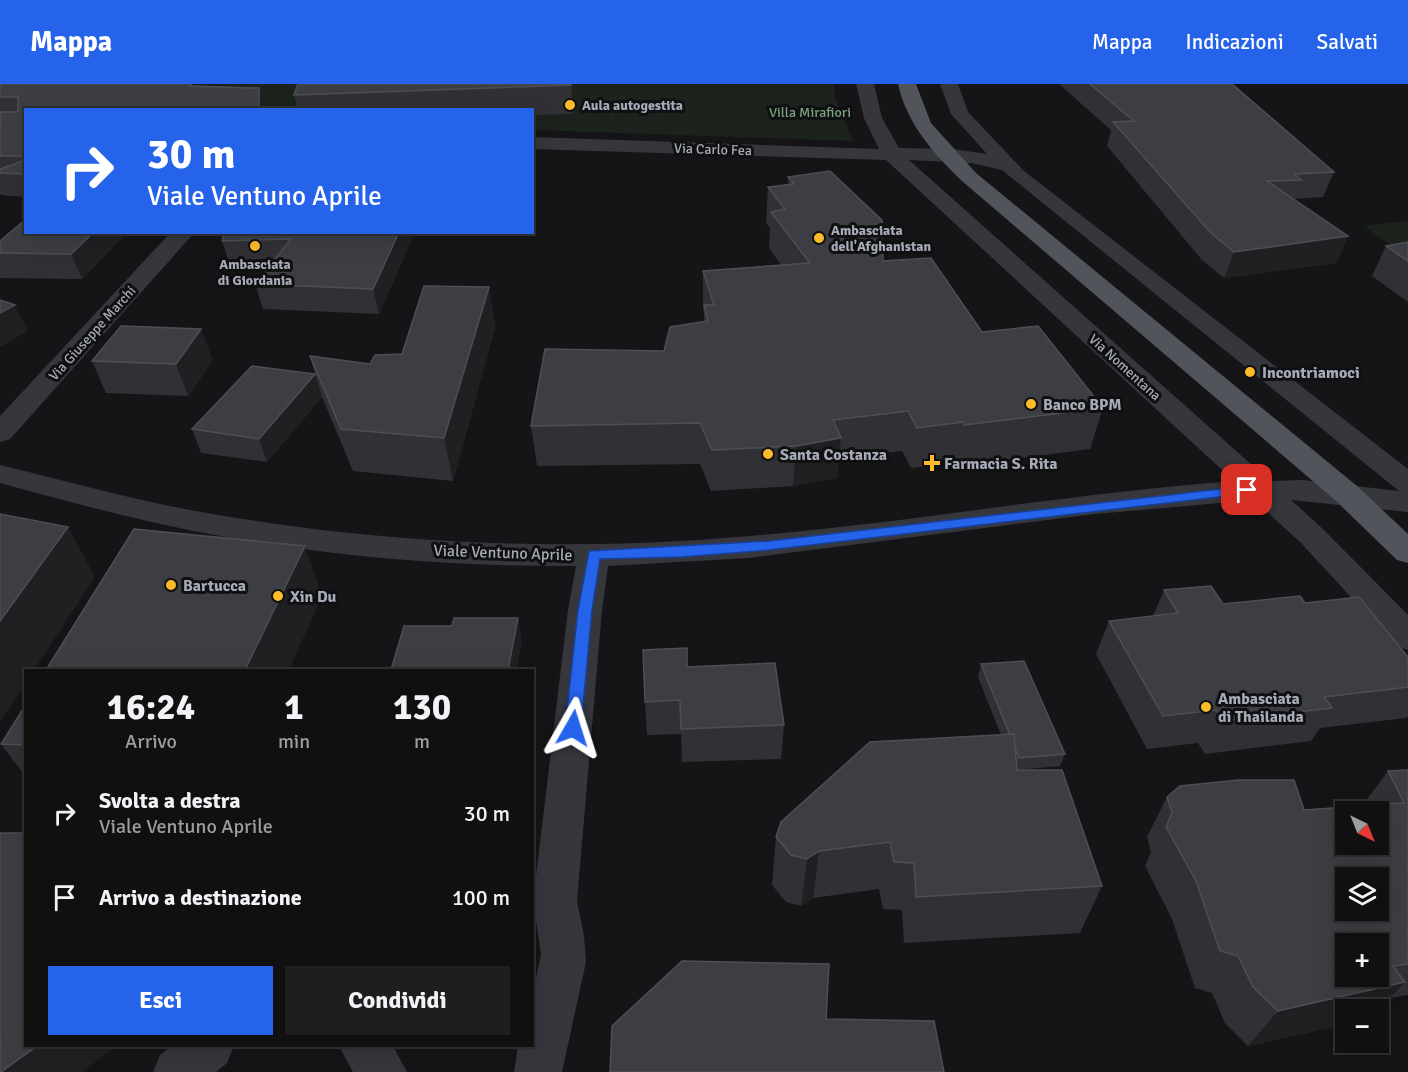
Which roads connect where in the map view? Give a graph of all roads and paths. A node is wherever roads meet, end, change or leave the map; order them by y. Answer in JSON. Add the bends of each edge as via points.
{"nodes":[{"id":1,"x":865,"y":84,"type":"edge"},
{"id":2,"x":907,"y":84,"type":"edge"},
{"id":3,"x":949,"y":84,"type":"edge"},
{"id":4,"x":534,"y":143,"type":"edge"},
{"id":5,"x":946,"y":155,"type":"junction"},
{"id":6,"x":893,"y":156,"type":"junction"},
{"id":7,"x":1008,"y":166,"type":"junction"},
{"id":8,"x":182,"y":234,"type":"edge"},
{"id":9,"x":0,"y":433,"type":"edge"},
{"id":10,"x":0,"y":474,"type":"edge"},
{"id":11,"x":1408,"y":484,"type":"edge"},
{"id":12,"x":1262,"y":490,"type":"junction"},
{"id":13,"x":1346,"y":493,"type":"junction"},
{"id":14,"x":1408,"y":502,"type":"edge"},
{"id":15,"x":1408,"y":552,"type":"edge"},
{"id":16,"x":594,"y":554,"type":"junction"},
{"id":17,"x":1408,"y":638,"type":"edge"},
{"id":18,"x":540,"y":907,"type":"edge"},
{"id":19,"x":209,"y":1047,"type":"edge"},
{"id":20,"x":364,"y":1047,"type":"edge"},
{"id":21,"x":530,"y":1060,"type":"edge"},
{"id":22,"x":177,"y":1072,"type":"edge"},
{"id":23,"x":383,"y":1072,"type":"edge"}],
"edges":[{"from":1,"to":6,"type":"street","name":"Via Nomentana","via":[[873,118]]},
{"from":2,"to":5,"type":"main road","via":[[916,113]]},
{"from":3,"to":7,"type":"street","via":[[960,114]]},
{"from":4,"to":6,"type":"street","name":"Via Carlo Fea"},
{"from":5,"to":6,"type":"street","name":"Via Carlo Fea"},
{"from":5,"to":7,"type":"street","name":"Via Carlo Fea","via":[[972,156]]},
{"from":5,"to":13,"type":"main road","via":[[1140,323]]},
{"from":6,"to":12,"type":"street","name":"Via Nomentana"},
{"from":7,"to":11,"type":"street"},
{"from":8,"to":9,"type":"street","name":"Via Giuseppe Marchi"},
{"from":10,"to":16,"type":"street","name":"Viale Ventuno Aprile","via":[[142,509],[252,530],[424,550]]},
{"from":12,"to":13,"type":"street","name":"Viale Ventuno Aprile"},
{"from":12,"to":16,"type":"street","name":"Viale Ventuno Aprile","via":[[1196,494],[769,545]]},
{"from":12,"to":17,"type":"street","name":"Via Nomentana","via":[[1335,558]]},
{"from":13,"to":14,"type":"street","name":"Viale Ventuno Aprile"},
{"from":13,"to":15,"type":"main road"},
{"from":16,"to":18,"type":"street"},
{"from":18,"to":21,"type":"street","via":[[562,939],[563,970]]},
{"from":19,"to":22,"type":"street"},
{"from":20,"to":23,"type":"street"}]}
